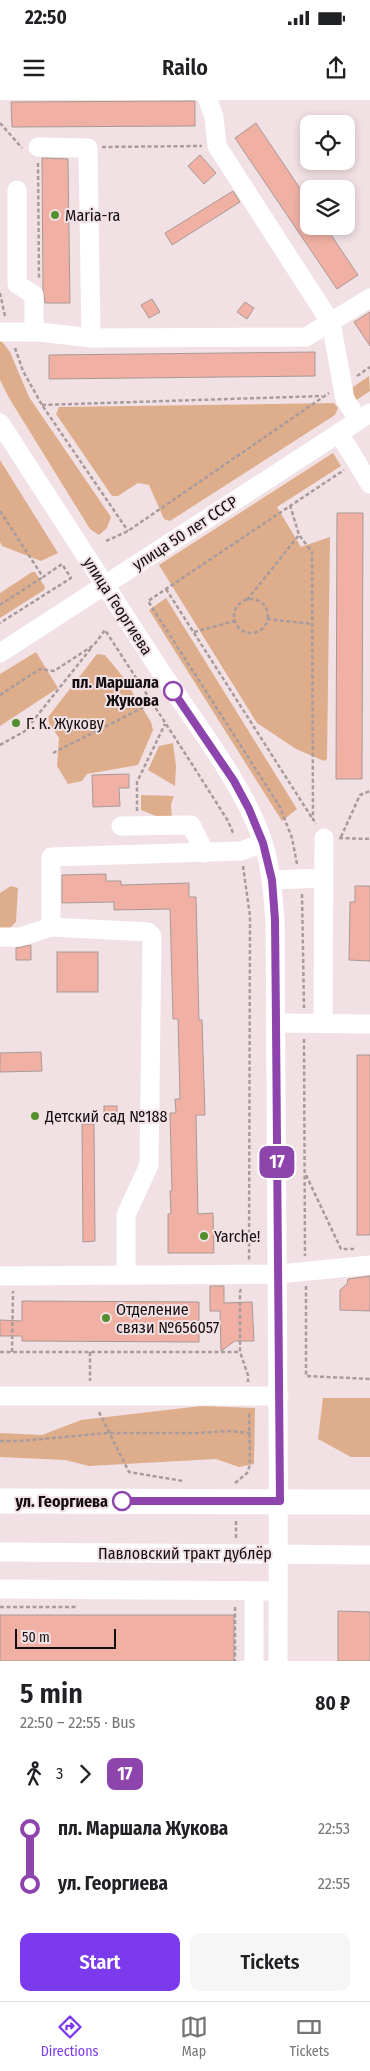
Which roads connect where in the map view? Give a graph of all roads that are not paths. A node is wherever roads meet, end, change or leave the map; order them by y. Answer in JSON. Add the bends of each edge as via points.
{"nodes":[{"id":1,"x":208,"y":100,"type":"edge"},
{"id":2,"x":33,"y":155,"type":"road end"},
{"id":3,"x":17,"y":190,"type":"dead end"},
{"id":4,"x":9,"y":250,"type":"edge"},
{"id":5,"x":370,"y":298,"type":"edge"},
{"id":6,"x":331,"y":323,"type":"junction"},
{"id":7,"x":4,"y":332,"type":"edge"},
{"id":8,"x":34,"y":332,"type":"junction"},
{"id":9,"x":91,"y":338,"type":"junction"},
{"id":10,"x":364,"y":416,"type":"edge"},
{"id":11,"x":0,"y":423,"type":"edge"},
{"id":12,"x":339,"y":433,"type":"junction"},
{"id":13,"x":362,"y":463,"type":"edge"},
{"id":14,"x":370,"y":484,"type":"edge"},
{"id":15,"x":105,"y":585,"type":"junction"},
{"id":16,"x":0,"y":653,"type":"edge"},
{"id":17,"x":129,"y":826,"type":"road end"},
{"id":18,"x":332,"y":838,"type":"road end"},
{"id":19,"x":263,"y":843,"type":"junction"},
{"id":20,"x":205,"y":853,"type":"junction"},
{"id":21,"x":323,"y":878,"type":"junction"},
{"id":22,"x":272,"y":880,"type":"junction"},
{"id":23,"x":51,"y":927,"type":"junction"},
{"id":24,"x":0,"y":937,"type":"edge"},
{"id":25,"x":276,"y":1023,"type":"junction"},
{"id":26,"x":322,"y":1023,"type":"junction"},
{"id":27,"x":370,"y":1024,"type":"edge"},
{"id":28,"x":365,"y":1257,"type":"edge"},
{"id":29,"x":126,"y":1274,"type":"junction"},
{"id":30,"x":278,"y":1274,"type":"junction"},
{"id":31,"x":7,"y":1276,"type":"edge"},
{"id":32,"x":0,"y":1396,"type":"edge"},
{"id":33,"x":279,"y":1396,"type":"junction"},
{"id":34,"x":0,"y":1501,"type":"edge"},
{"id":35,"x":280,"y":1501,"type":"junction"},
{"id":36,"x":370,"y":1502,"type":"edge"},
{"id":37,"x":0,"y":1552,"type":"edge"},
{"id":38,"x":278,"y":1554,"type":"junction"},
{"id":39,"x":370,"y":1555,"type":"edge"},
{"id":40,"x":0,"y":1590,"type":"edge"},
{"id":41,"x":254,"y":1591,"type":"junction"},
{"id":42,"x":278,"y":1591,"type":"junction"},
{"id":43,"x":254,"y":1661,"type":"edge"},
{"id":44,"x":278,"y":1661,"type":"edge"}],
"edges":[{"from":1,"to":6,"type":"street","via":[[214,116],[216,146]]},
{"from":2,"to":9,"type":"street","via":[[88,148]]},
{"from":3,"to":4,"type":"street"},
{"from":4,"to":8,"type":"street","via":[[17,284],[34,295]]},
{"from":5,"to":6,"type":"street"},
{"from":6,"to":9,"type":"street","via":[[306,337]]},
{"from":6,"to":10,"type":"street","via":[[345,399]]},
{"from":7,"to":8,"type":"street"},
{"from":8,"to":9,"type":"street"},
{"from":10,"to":12,"type":"street","name":"улица 50 лет СССР"},
{"from":11,"to":15,"type":"street","name":"улица Георгиева"},
{"from":12,"to":13,"type":"street"},
{"from":12,"to":15,"type":"street","name":"улица 50 лет СССР"},
{"from":13,"to":14,"type":"street"},
{"from":15,"to":16,"type":"street","name":"улица 50 лет СССР"},
{"from":15,"to":19,"type":"street","name":"улица Георгиева","via":[[234,781]]},
{"from":17,"to":20,"type":"street","via":[[191,825]]},
{"from":18,"to":21,"type":"street"},
{"from":19,"to":20,"type":"street","via":[[241,851]]},
{"from":19,"to":22,"type":"street","name":"улица Георгиева"},
{"from":20,"to":23,"type":"street","via":[[52,857]]},
{"from":21,"to":22,"type":"street"},
{"from":21,"to":26,"type":"street"},
{"from":22,"to":25,"type":"street","name":"улица Георгиева"},
{"from":23,"to":24,"type":"street","via":[[20,937]]},
{"from":23,"to":29,"type":"street","via":[[148,932],[152,936],[149,1165],[126,1215]]},
{"from":25,"to":26,"type":"street"},
{"from":25,"to":30,"type":"street","name":"улица Георгиева"},
{"from":26,"to":27,"type":"street"},
{"from":28,"to":30,"type":"street"},
{"from":29,"to":30,"type":"street"},
{"from":29,"to":31,"type":"street"},
{"from":30,"to":33,"type":"street","name":"улица Георгиева"},
{"from":32,"to":33,"type":"street"},
{"from":33,"to":35,"type":"street","name":"улица Георгиева"},
{"from":34,"to":35,"type":"main road","via":[[232,1488]]},
{"from":35,"to":36,"type":"main road"},
{"from":35,"to":38,"type":"street","name":"улица Георгиева"},
{"from":37,"to":38,"type":"street","name":"Павловский тракт дублёр"},
{"from":38,"to":39,"type":"street","name":"Павловский тракт дублёр"},
{"from":38,"to":42,"type":"street","name":"улица Георгиева"},
{"from":40,"to":41,"type":"street"},
{"from":41,"to":42,"type":"street"},
{"from":41,"to":43,"type":"street"},
{"from":42,"to":44,"type":"street","name":"улица Георгиева"}]}
